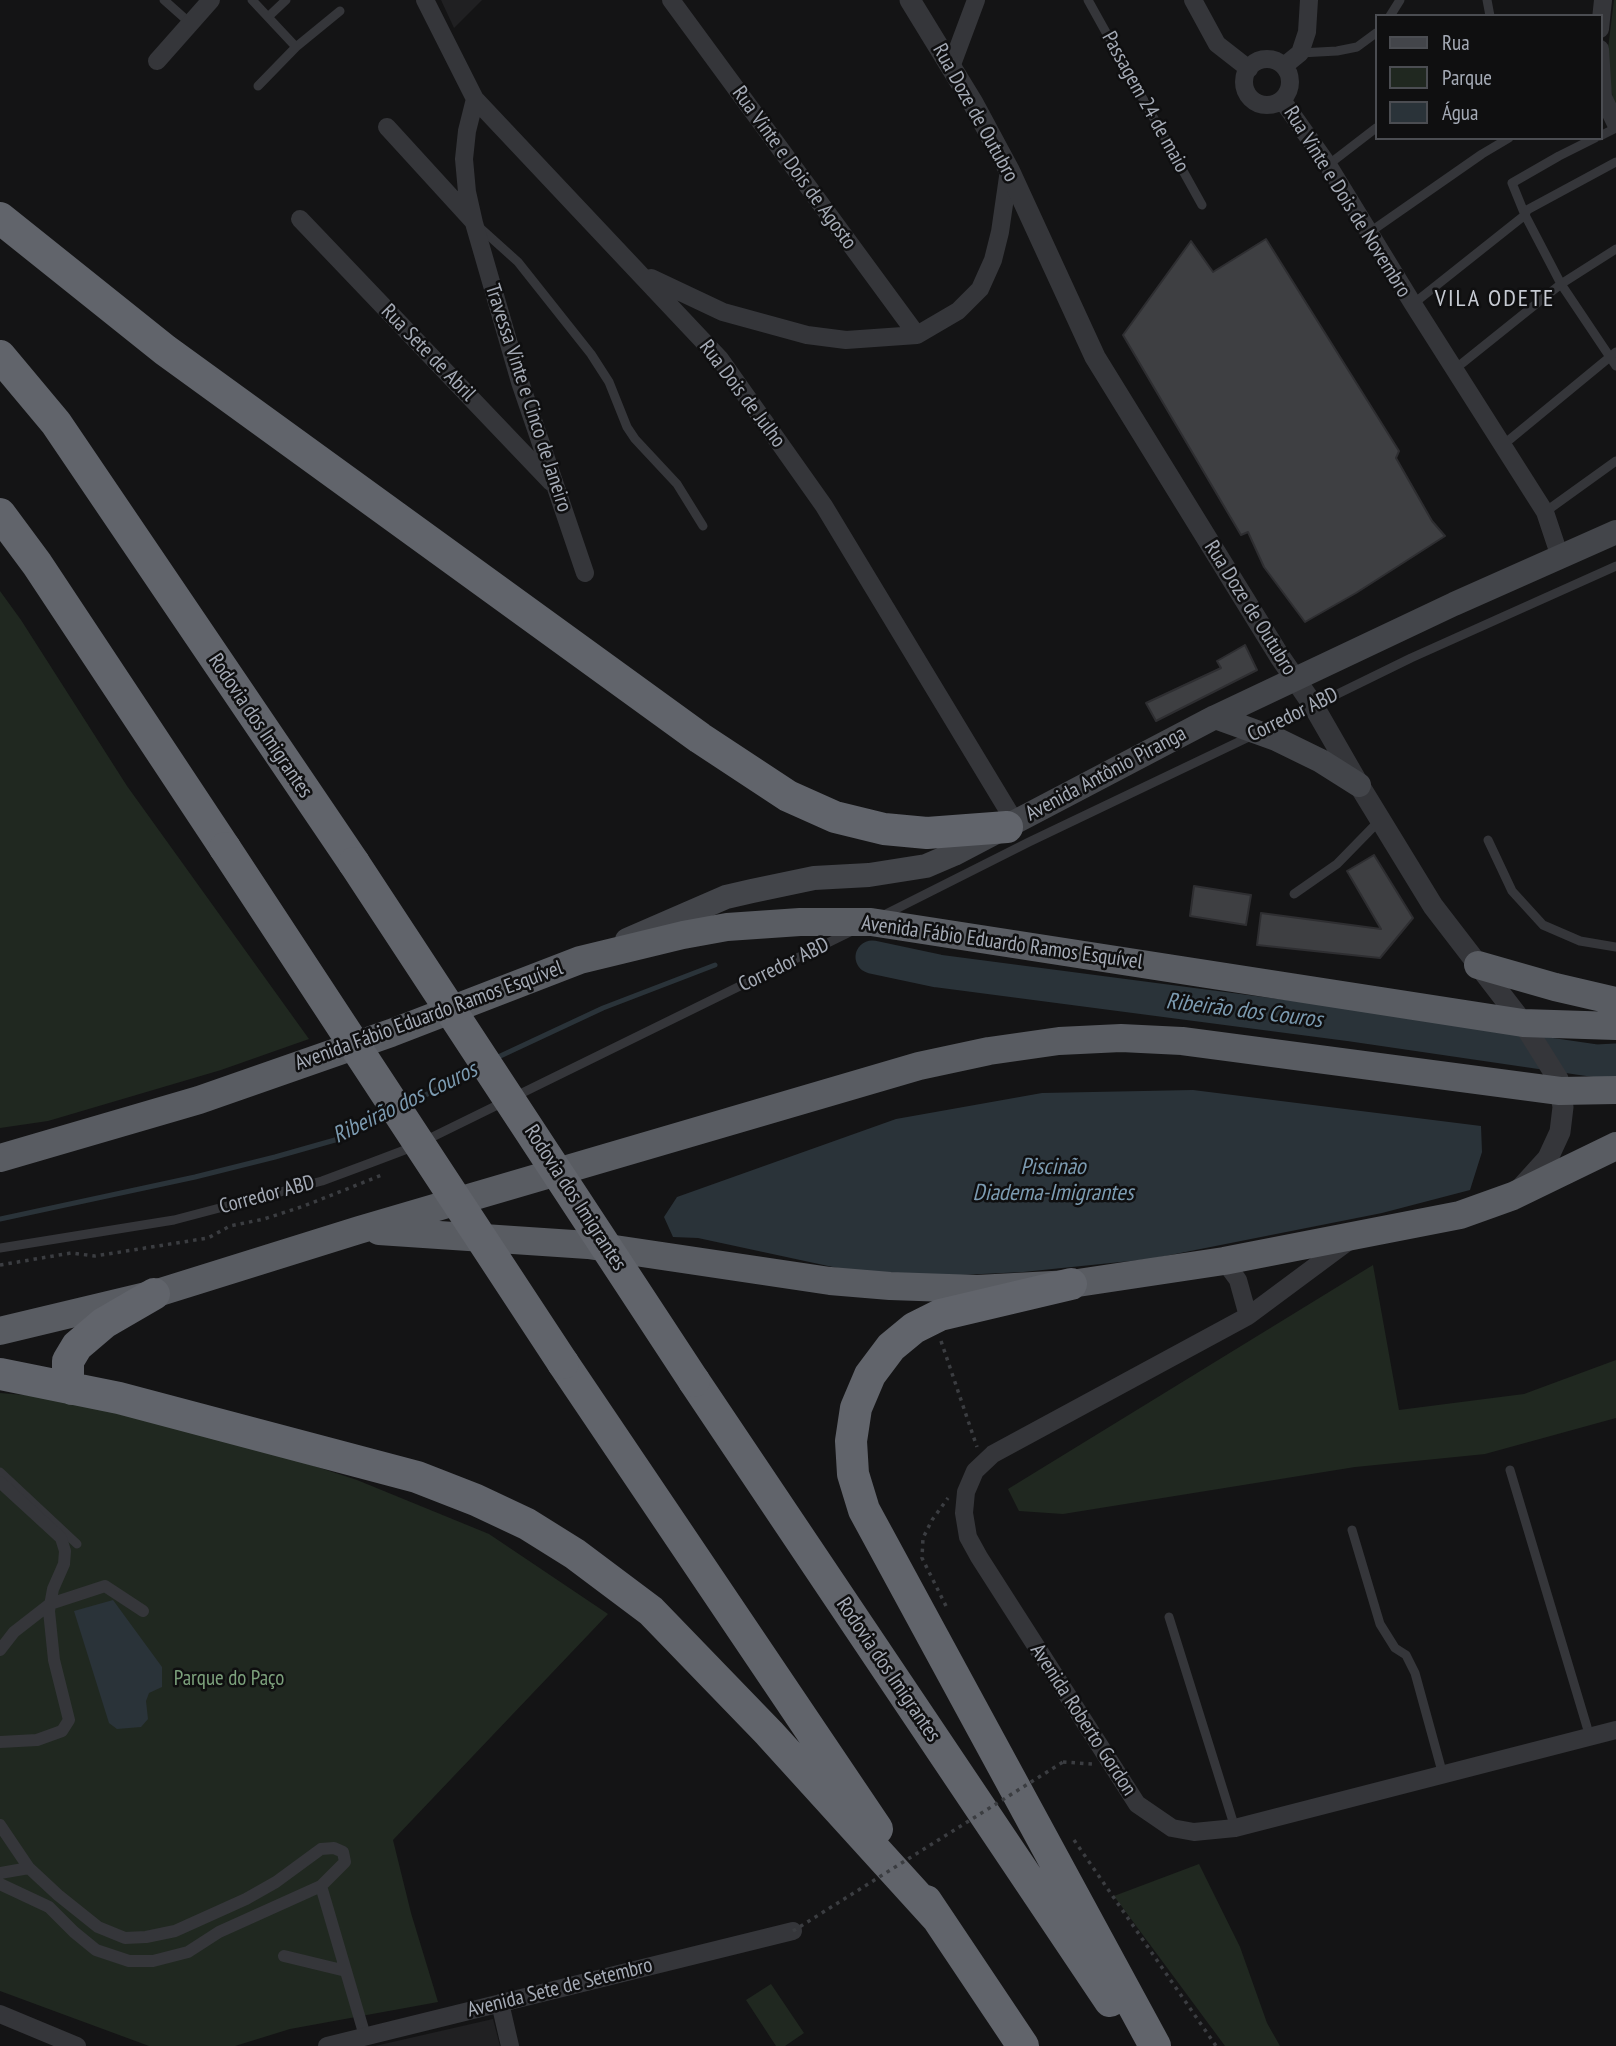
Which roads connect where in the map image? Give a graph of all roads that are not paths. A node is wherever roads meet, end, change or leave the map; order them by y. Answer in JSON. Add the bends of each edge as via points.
{"nodes":[{"id":1,"x":164,"y":0,"type":"edge"},
{"id":2,"x":211,"y":0,"type":"edge"},
{"id":3,"x":252,"y":0,"type":"edge"},
{"id":4,"x":286,"y":0,"type":"edge"},
{"id":5,"x":425,"y":0,"type":"edge"},
{"id":6,"x":671,"y":0,"type":"edge"},
{"id":7,"x":910,"y":0,"type":"edge"},
{"id":8,"x":976,"y":0,"type":"edge"},
{"id":9,"x":1088,"y":0,"type":"edge"},
{"id":10,"x":1193,"y":0,"type":"edge"},
{"id":11,"x":1309,"y":0,"type":"edge"},
{"id":12,"x":340,"y":11,"type":"dead end"},
{"id":13,"x":268,"y":17,"type":"junction"},
{"id":14,"x":191,"y":24,"type":"junction"},
{"id":15,"x":1374,"y":34,"type":"edge"},
{"id":16,"x":296,"y":47,"type":"junction"},
{"id":17,"x":1300,"y":53,"type":"junction"},
{"id":18,"x":157,"y":61,"type":"dead end"},
{"id":19,"x":1284,"y":66,"type":"junction"},
{"id":20,"x":951,"y":67,"type":"junction"},
{"id":21,"x":1249,"y":69,"type":"junction"},
{"id":22,"x":258,"y":86,"type":"dead end"},
{"id":23,"x":1602,"y":98,"type":"edge"},
{"id":24,"x":475,"y":99,"type":"junction"},
{"id":25,"x":1282,"y":100,"type":"junction"},
{"id":26,"x":1616,"y":126,"type":"edge"},
{"id":27,"x":387,"y":127,"type":"dead end"},
{"id":28,"x":1374,"y":130,"type":"edge"},
{"id":29,"x":1506,"y":140,"type":"edge"},
{"id":30,"x":1591,"y":140,"type":"edge"},
{"id":31,"x":1616,"y":162,"type":"edge"},
{"id":32,"x":1328,"y":164,"type":"junction"},
{"id":33,"x":1009,"y":170,"type":"junction"},
{"id":34,"x":1202,"y":205,"type":"dead end"},
{"id":35,"x":1525,"y":215,"type":"junction"},
{"id":36,"x":0,"y":218,"type":"edge"},
{"id":37,"x":300,"y":219,"type":"dead end"},
{"id":38,"x":474,"y":223,"type":"junction"},
{"id":39,"x":1370,"y":232,"type":"junction"},
{"id":40,"x":1616,"y":249,"type":"edge"},
{"id":41,"x":641,"y":274,"type":"junction"},
{"id":42,"x":1561,"y":284,"type":"junction"},
{"id":43,"x":1413,"y":304,"type":"junction"},
{"id":44,"x":917,"y":335,"type":"junction"},
{"id":45,"x":1613,"y":355,"type":"edge"},
{"id":46,"x":0,"y":356,"type":"edge"},
{"id":47,"x":1616,"y":366,"type":"edge"},
{"id":48,"x":1455,"y":369,"type":"junction"},
{"id":49,"x":1503,"y":445,"type":"junction"},
{"id":50,"x":1616,"y":461,"type":"edge"},
{"id":51,"x":555,"y":486,"type":"junction"},
{"id":52,"x":1545,"y":512,"type":"junction"},
{"id":53,"x":0,"y":514,"type":"edge"},
{"id":54,"x":703,"y":526,"type":"dead end"},
{"id":55,"x":1616,"y":532,"type":"edge"},
{"id":56,"x":1560,"y":557,"type":"junction"},
{"id":57,"x":1616,"y":565,"type":"edge"},
{"id":58,"x":585,"y":573,"type":"dead end"},
{"id":59,"x":1295,"y":680,"type":"junction"},
{"id":60,"x":1313,"y":705,"type":"junction"},
{"id":61,"x":1215,"y":717,"type":"junction"},
{"id":62,"x":1258,"y":733,"type":"junction"},
{"id":63,"x":1359,"y":785,"type":"junction"},
{"id":64,"x":1380,"y":820,"type":"junction"},
{"id":65,"x":1011,"y":824,"type":"junction"},
{"id":66,"x":1488,"y":840,"type":"dead end"},
{"id":67,"x":1294,"y":894,"type":"dead end"},
{"id":68,"x":871,"y":922,"type":"junction"},
{"id":69,"x":1616,"y":947,"type":"edge"},
{"id":70,"x":580,"y":960,"type":"junction"},
{"id":71,"x":1478,"y":965,"type":"junction"},
{"id":72,"x":1616,"y":1001,"type":"edge"},
{"id":73,"x":1616,"y":1026,"type":"edge"},
{"id":74,"x":1526,"y":1028,"type":"junction"},
{"id":75,"x":1559,"y":1085,"type":"junction"},
{"id":76,"x":1616,"y":1090,"type":"edge"},
{"id":77,"x":1616,"y":1146,"type":"edge"},
{"id":78,"x":0,"y":1158,"type":"edge"},
{"id":79,"x":1513,"y":1196,"type":"junction"},
{"id":80,"x":359,"y":1230,"type":"junction"},
{"id":81,"x":1355,"y":1237,"type":"junction"},
{"id":82,"x":0,"y":1248,"type":"edge"},
{"id":83,"x":1224,"y":1261,"type":"junction"},
{"id":84,"x":1071,"y":1284,"type":"junction"},
{"id":85,"x":154,"y":1294,"type":"junction"},
{"id":86,"x":1248,"y":1316,"type":"junction"},
{"id":87,"x":0,"y":1331,"type":"edge"},
{"id":88,"x":0,"y":1374,"type":"edge"},
{"id":89,"x":72,"y":1390,"type":"junction"},
{"id":90,"x":1510,"y":1470,"type":"dead end"},
{"id":91,"x":0,"y":1472,"type":"edge"},
{"id":92,"x":0,"y":1482,"type":"edge"},
{"id":93,"x":1352,"y":1530,"type":"dead end"},
{"id":94,"x":77,"y":1544,"type":"dead end"},
{"id":95,"x":50,"y":1604,"type":"junction"},
{"id":96,"x":143,"y":1611,"type":"dead end"},
{"id":97,"x":1169,"y":1617,"type":"dead end"},
{"id":98,"x":0,"y":1650,"type":"edge"},
{"id":99,"x":1616,"y":1730,"type":"edge"},
{"id":100,"x":1590,"y":1737,"type":"junction"},
{"id":101,"x":0,"y":1742,"type":"edge"},
{"id":102,"x":1443,"y":1775,"type":"junction"},
{"id":103,"x":0,"y":1825,"type":"edge"},
{"id":104,"x":1235,"y":1828,"type":"junction"},
{"id":105,"x":29,"y":1868,"type":"junction"},
{"id":106,"x":0,"y":1873,"type":"edge"},
{"id":107,"x":0,"y":1884,"type":"edge"},
{"id":108,"x":321,"y":1886,"type":"junction"},
{"id":109,"x":938,"y":1919,"type":"junction"},
{"id":110,"x":793,"y":1931,"type":"road end"},
{"id":111,"x":284,"y":1956,"type":"dead end"},
{"id":112,"x":346,"y":1971,"type":"junction"},
{"id":113,"x":500,"y":2003,"type":"junction"},
{"id":114,"x":0,"y":2014,"type":"edge"},
{"id":115,"x":361,"y":2040,"type":"edge"},
{"id":116,"x":77,"y":2046,"type":"edge"},
{"id":117,"x":327,"y":2046,"type":"edge"},
{"id":118,"x":510,"y":2046,"type":"edge"},
{"id":119,"x":1023,"y":2046,"type":"edge"},
{"id":120,"x":1140,"y":2046,"type":"edge"},
{"id":121,"x":1155,"y":2046,"type":"edge"}],
"edges":[{"from":1,"to":14,"type":"lane"},
{"from":2,"to":14,"type":"street"},
{"from":3,"to":13,"type":"lane"},
{"from":4,"to":13,"type":"lane"},
{"from":5,"to":24,"type":"street","name":"Rua Dois de Julho"},
{"from":6,"to":44,"type":"street","name":"Rua Vinte e Dois de Agosto"},
{"from":7,"to":20,"type":"street","name":"Rua Doze de Outubro"},
{"from":8,"to":20,"type":"street"},
{"from":9,"to":34,"type":"lane","name":"Passagem 24 de maio"},
{"from":10,"to":21,"type":"street","via":[[1217,44]]},
{"from":11,"to":17,"type":"street"},
{"from":12,"to":16,"type":"lane"},
{"from":13,"to":16,"type":"lane"},
{"from":14,"to":18,"type":"street"},
{"from":15,"to":17,"type":"lane","via":[[1357,47]]},
{"from":16,"to":22,"type":"lane"},
{"from":17,"to":19,"type":"street"},
{"from":19,"to":21,"type":"street","via":[[1262,60]]},
{"from":19,"to":25,"type":"street","via":[[1290,80]]},
{"from":20,"to":33,"type":"street","name":"Rua Doze de Outubro"},
{"from":21,"to":25,"type":"street","via":[[1244,83],[1249,96],[1269,105]]},
{"from":23,"to":26,"type":"street"},
{"from":24,"to":38,"type":"street","name":"Travessa Vinte e Cinco de Janeiro","via":[[464,159]]},
{"from":24,"to":41,"type":"street","name":"Rua Dois de Julho"},
{"from":25,"to":32,"type":"street","name":"Rua Vinte e Dois de Novembro"},
{"from":27,"to":38,"type":"street","name":"Travessa Vinte e Cinco de Janeiro"},
{"from":28,"to":32,"type":"lane"},
{"from":29,"to":39,"type":"lane"},
{"from":30,"to":35,"type":"lane","via":[[1512,183]]},
{"from":31,"to":35,"type":"lane","via":[[1527,209]]},
{"from":32,"to":39,"type":"street","name":"Rua Vinte e Dois de Novembro"},
{"from":33,"to":44,"type":"street","via":[[1000,232],[980,289],[958,311]]},
{"from":33,"to":59,"type":"street","name":"Rua Doze de Outubro","via":[[1095,357]]},
{"from":35,"to":42,"type":"lane"},
{"from":35,"to":43,"type":"lane"},
{"from":36,"to":65,"type":"highway","via":[[165,350],[700,738],[788,796],[835,817],[884,830],[927,833]]},
{"from":37,"to":51,"type":"street","name":"Rua Sete de Abril"},
{"from":38,"to":51,"type":"street","name":"Travessa Vinte e Cinco de Janeiro"},
{"from":38,"to":54,"type":"lane","name":"Travessa Vinte e Cinco de Janeiro","via":[[518,262],[584,345],[609,382],[627,427],[677,484]]},
{"from":39,"to":43,"type":"street","name":"Rua Vinte e Dois de Novembro"},
{"from":40,"to":42,"type":"lane"},
{"from":41,"to":44,"type":"street","via":[[723,312],[807,335],[846,340]]},
{"from":41,"to":65,"type":"street","name":"Rua Dois de Julho","via":[[720,359],[824,506]]},
{"from":42,"to":45,"type":"lane"},
{"from":42,"to":48,"type":"lane"},
{"from":43,"to":48,"type":"street","name":"Rua Vinte e Dois de Novembro"},
{"from":45,"to":47,"type":"lane"},
{"from":45,"to":49,"type":"lane"},
{"from":46,"to":120,"type":"highway","name":"Rodovia dos Imigrantes","bridge":true,"via":[[56,423],[354,863]]},
{"from":48,"to":49,"type":"street","name":"Rua Vinte e Dois de Novembro"},
{"from":49,"to":52,"type":"street","name":"Rua Vinte e Dois de Novembro"},
{"from":50,"to":52,"type":"lane"},
{"from":51,"to":58,"type":"street","name":"Travessa Vinte e Cinco de Janeiro"},
{"from":52,"to":56,"type":"street","name":"Rua Vinte e Dois de Novembro"},
{"from":53,"to":109,"type":"highway","bridge":true},
{"from":55,"to":56,"type":"main road","name":"Avenida Antônio Piranga"},
{"from":56,"to":59,"type":"main road","name":"Avenida Antônio Piranga"},
{"from":57,"to":60,"type":"lane","name":"Corredor ABD"},
{"from":59,"to":60,"type":"street","name":"Rua Doze de Outubro"},
{"from":59,"to":61,"type":"main road","name":"Avenida Antônio Piranga"},
{"from":60,"to":62,"type":"lane","name":"Corredor ABD"},
{"from":60,"to":63,"type":"street","name":"Rua Doze de Outubro"},
{"from":61,"to":62,"type":"main road"},
{"from":61,"to":65,"type":"main road","name":"Avenida Antônio Piranga"},
{"from":62,"to":63,"type":"main road","via":[[1321,761]]},
{"from":62,"to":68,"type":"lane","name":"Corredor ABD"},
{"from":63,"to":64,"type":"street","name":"Rua Doze de Outubro"},
{"from":64,"to":67,"type":"lane","via":[[1337,864]]},
{"from":64,"to":71,"type":"street","name":"Rua Doze de Outubro","via":[[1433,906]]},
{"from":65,"to":70,"type":"main road","name":"Avenida Antônio Piranga","via":[[926,866],[814,878],[726,897]]},
{"from":66,"to":69,"type":"lane","via":[[1512,891],[1543,925],[1580,941]]},
{"from":68,"to":70,"type":"highway","name":"Avenida Fábio Eduardo Ramos Esquível","via":[[727,927]]},
{"from":68,"to":74,"type":"highway","name":"Avenida Fábio Eduardo Ramos Esquível"},
{"from":68,"to":82,"type":"lane","name":"Corredor ABD","via":[[422,1142],[360,1167],[174,1220]]},
{"from":70,"to":78,"type":"highway","name":"Avenida Fábio Eduardo Ramos Esquível","via":[[199,1100]]},
{"from":71,"to":72,"type":"highway"},
{"from":71,"to":74,"type":"street","name":"Rua Doze de Outubro"},
{"from":73,"to":74,"type":"highway","name":"Avenida Fábio Eduardo Ramos Esquível"},
{"from":74,"to":75,"type":"street","name":"Rua Doze de Outubro"},
{"from":75,"to":76,"type":"highway"},
{"from":75,"to":79,"type":"street","via":[[1563,1107],[1560,1132],[1548,1158]]},
{"from":75,"to":80,"type":"highway","via":[[1182,1041],[1059,1041],[919,1066]]},
{"from":77,"to":79,"type":"highway"},
{"from":79,"to":81,"type":"highway","via":[[1460,1215]]},
{"from":80,"to":84,"type":"highway","via":[[588,1245],[890,1286],[977,1289]]},
{"from":80,"to":85,"type":"highway"},
{"from":81,"to":83,"type":"highway"},
{"from":81,"to":86,"type":"street","name":"Avenida Roberto Gordon"},
{"from":83,"to":84,"type":"highway"},
{"from":83,"to":86,"type":"street","via":[[1243,1292]]},
{"from":84,"to":121,"type":"highway","via":[[940,1315],[891,1347],[870,1375],[856,1408],[853,1474],[864,1510]]},
{"from":85,"to":87,"type":"highway"},
{"from":85,"to":89,"type":"highway","via":[[104,1323],[77,1346],[68,1361]]},
{"from":86,"to":104,"type":"street","name":"Avenida Roberto Gordon","via":[[993,1454],[975,1471],[964,1513],[968,1537],[1138,1804],[1172,1828],[1194,1832]]},
{"from":88,"to":89,"type":"highway"},
{"from":89,"to":109,"type":"highway","via":[[207,1419],[416,1477],[527,1524],[650,1611]]},
{"from":90,"to":100,"type":"lane"},
{"from":91,"to":94,"type":"lane"},
{"from":92,"to":95,"type":"street","via":[[61,1538],[64,1564]]},
{"from":93,"to":102,"type":"lane","via":[[1380,1624],[1415,1673]]},
{"from":95,"to":96,"type":"street","via":[[105,1586]]},
{"from":95,"to":98,"type":"street","via":[[13,1632]]},
{"from":95,"to":101,"type":"street","via":[[54,1660],[69,1720],[62,1731],[37,1740]]},
{"from":97,"to":104,"type":"lane"},
{"from":99,"to":100,"type":"street","name":"Avenida Roberto Gordon"},
{"from":100,"to":102,"type":"street","name":"Avenida Roberto Gordon"},
{"from":102,"to":104,"type":"street","name":"Avenida Roberto Gordon"},
{"from":103,"to":105,"type":"street"},
{"from":105,"to":106,"type":"street"},
{"from":105,"to":108,"type":"street","via":[[97,1927],[125,1938],[175,1931],[246,1899],[321,1849],[343,1852],[345,1862]]},
{"from":107,"to":108,"type":"street","via":[[48,1907],[96,1950],[129,1961],[153,1961],[188,1952],[219,1932]]},
{"from":108,"to":112,"type":"street"},
{"from":109,"to":119,"type":"highway"},
{"from":110,"to":113,"type":"street","name":"Avenida Sete de Setembro"},
{"from":111,"to":112,"type":"street"},
{"from":112,"to":115,"type":"street"},
{"from":113,"to":115,"type":"street","name":"Avenida Sete de Setembro"},
{"from":113,"to":118,"type":"street"},
{"from":114,"to":116,"type":"street"},
{"from":115,"to":117,"type":"street","name":"Avenida Sete de Setembro"}]}
